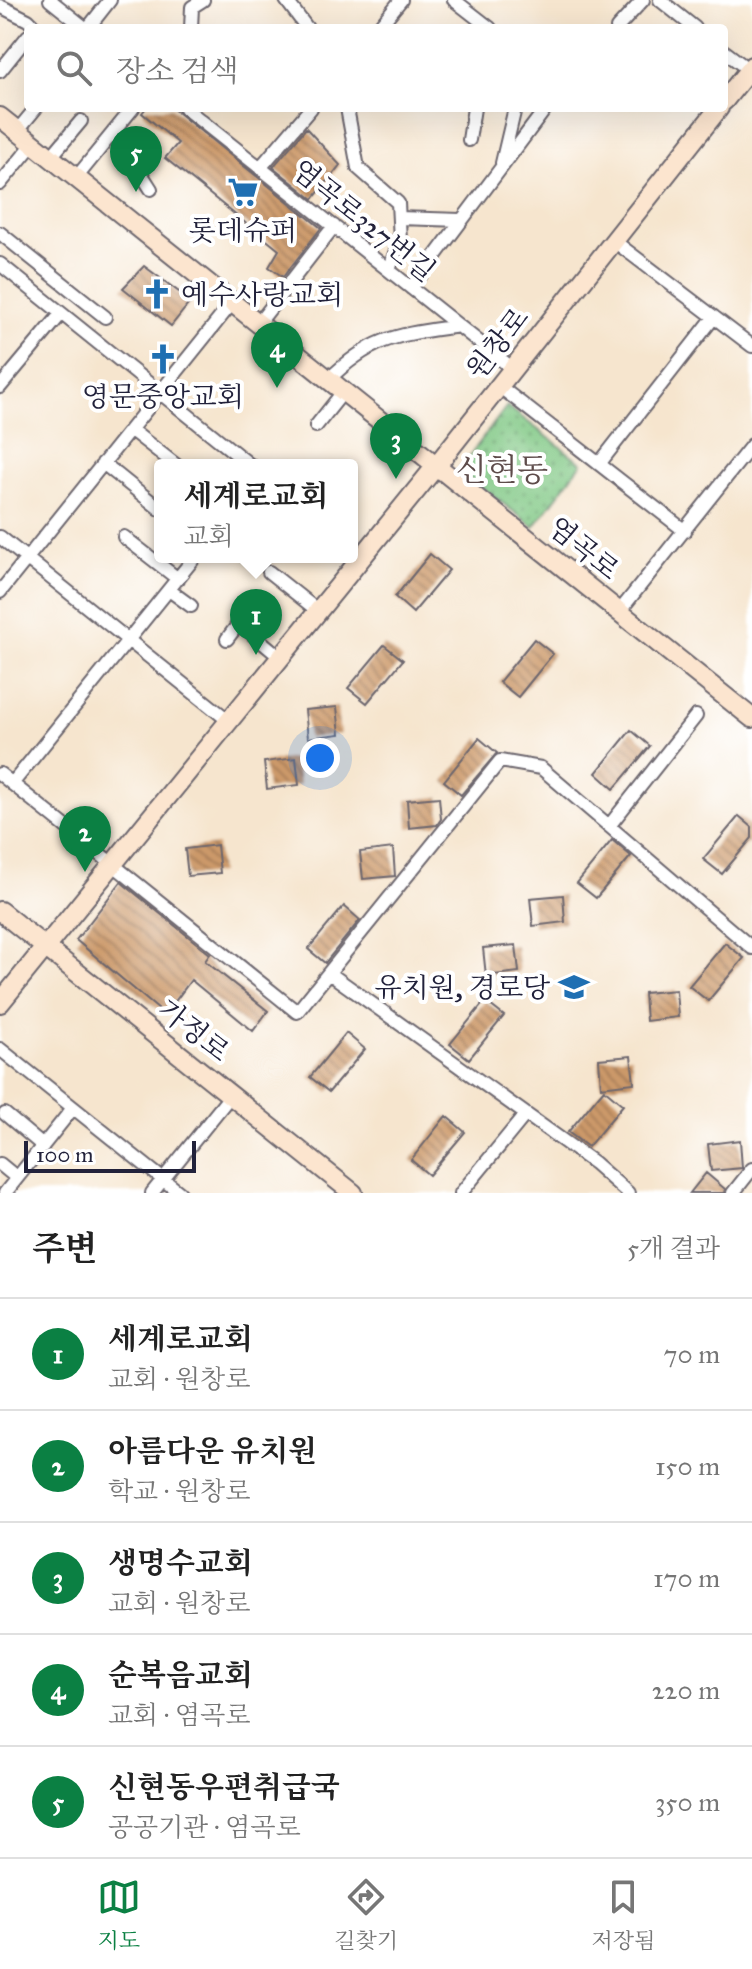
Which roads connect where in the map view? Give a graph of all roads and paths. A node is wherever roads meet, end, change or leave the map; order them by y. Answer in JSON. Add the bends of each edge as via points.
{"nodes":[{"id":1,"x":50,"y":0,"type":"edge"},
{"id":2,"x":110,"y":0,"type":"edge"},
{"id":3,"x":203,"y":0,"type":"edge"},
{"id":4,"x":286,"y":0,"type":"edge"},
{"id":5,"x":401,"y":0,"type":"edge"},
{"id":6,"x":454,"y":0,"type":"edge"},
{"id":7,"x":643,"y":0,"type":"edge"},
{"id":8,"x":660,"y":0,"type":"edge"},
{"id":9,"x":0,"y":6,"type":"edge"},
{"id":10,"x":29,"y":24,"type":"edge"},
{"id":11,"x":81,"y":24,"type":"edge"},
{"id":12,"x":89,"y":24,"type":"edge"},
{"id":13,"x":191,"y":24,"type":"edge"},
{"id":14,"x":304,"y":24,"type":"edge"},
{"id":15,"x":381,"y":24,"type":"edge"},
{"id":16,"x":485,"y":24,"type":"edge"},
{"id":17,"x":621,"y":24,"type":"edge"},
{"id":18,"x":690,"y":24,"type":"edge"},
{"id":19,"x":24,"y":41,"type":"edge"},
{"id":20,"x":728,"y":54,"type":"edge"},
{"id":21,"x":750,"y":68,"type":"edge"},
{"id":22,"x":0,"y":71,"type":"edge"},
{"id":23,"x":728,"y":96,"type":"edge"},
{"id":24,"x":33,"y":112,"type":"edge"},
{"id":25,"x":130,"y":112,"type":"edge"},
{"id":26,"x":190,"y":112,"type":"edge"},
{"id":27,"x":307,"y":112,"type":"edge"},
{"id":28,"x":351,"y":112,"type":"edge"},
{"id":29,"x":473,"y":112,"type":"edge"},
{"id":30,"x":514,"y":112,"type":"edge"},
{"id":31,"x":543,"y":112,"type":"edge"},
{"id":32,"x":716,"y":112,"type":"edge"},
{"id":33,"x":0,"y":117,"type":"edge"},
{"id":34,"x":81,"y":121,"type":"dead end"},
{"id":35,"x":17,"y":131,"type":"junction"},
{"id":36,"x":114,"y":131,"type":"junction"},
{"id":37,"x":469,"y":140,"type":"dead end"},
{"id":38,"x":33,"y":144,"type":"junction"},
{"id":39,"x":50,"y":158,"type":"junction"},
{"id":40,"x":260,"y":168,"type":"junction"},
{"id":41,"x":501,"y":168,"type":"junction"},
{"id":42,"x":76,"y":178,"type":"junction"},
{"id":43,"x":0,"y":184,"type":"edge"},
{"id":44,"x":151,"y":189,"type":"dead end"},
{"id":45,"x":399,"y":218,"type":"junction"},
{"id":46,"x":461,"y":220,"type":"junction"},
{"id":47,"x":334,"y":226,"type":"junction"},
{"id":48,"x":0,"y":233,"type":"edge"},
{"id":49,"x":614,"y":241,"type":"junction"},
{"id":50,"x":0,"y":264,"type":"edge"},
{"id":51,"x":389,"y":270,"type":"junction"},
{"id":52,"x":411,"y":288,"type":"junction"},
{"id":53,"x":232,"y":303,"type":"junction"},
{"id":54,"x":61,"y":314,"type":"junction"},
{"id":55,"x":105,"y":317,"type":"dead end"},
{"id":56,"x":714,"y":317,"type":"junction"},
{"id":57,"x":258,"y":324,"type":"junction"},
{"id":58,"x":459,"y":326,"type":"junction"},
{"id":59,"x":752,"y":346,"type":"edge"},
{"id":60,"x":513,"y":369,"type":"junction"},
{"id":61,"x":336,"y":386,"type":"junction"},
{"id":62,"x":499,"y":386,"type":"junction"},
{"id":63,"x":0,"y":387,"type":"edge"},
{"id":64,"x":160,"y":393,"type":"junction"},
{"id":65,"x":316,"y":426,"type":"dead end"},
{"id":66,"x":131,"y":430,"type":"junction"},
{"id":67,"x":749,"y":455,"type":"edge"},
{"id":68,"x":168,"y":459,"type":"edge"},
{"id":69,"x":242,"y":459,"type":"edge"},
{"id":70,"x":103,"y":463,"type":"junction"},
{"id":71,"x":599,"y":464,"type":"junction"},
{"id":72,"x":436,"y":466,"type":"junction"},
{"id":73,"x":154,"y":504,"type":"edge"},
{"id":74,"x":685,"y":531,"type":"junction"},
{"id":75,"x":0,"y":537,"type":"edge"},
{"id":76,"x":124,"y":537,"type":"dead end"},
{"id":77,"x":358,"y":551,"type":"edge"},
{"id":78,"x":27,"y":559,"type":"junction"},
{"id":79,"x":154,"y":560,"type":"edge"},
{"id":80,"x":157,"y":563,"type":"edge"},
{"id":81,"x":190,"y":563,"type":"edge"},
{"id":82,"x":350,"y":563,"type":"edge"},
{"id":83,"x":269,"y":572,"type":"dead end"},
{"id":84,"x":178,"y":579,"type":"junction"},
{"id":85,"x":169,"y":590,"type":"junction"},
{"id":86,"x":0,"y":592,"type":"edge"},
{"id":87,"x":191,"y":606,"type":"dead end"},
{"id":88,"x":318,"y":611,"type":"junction"},
{"id":89,"x":619,"y":612,"type":"junction"},
{"id":90,"x":227,"y":639,"type":"dead end"},
{"id":91,"x":128,"y":640,"type":"junction"},
{"id":92,"x":280,"y":657,"type":"junction"},
{"id":93,"x":696,"y":716,"type":"dead end"},
{"id":94,"x":752,"y":718,"type":"edge"},
{"id":95,"x":229,"y":721,"type":"junction"},
{"id":96,"x":0,"y":774,"type":"edge"},
{"id":97,"x":12,"y":784,"type":"junction"},
{"id":98,"x":609,"y":826,"type":"junction"},
{"id":99,"x":112,"y":864,"type":"junction"},
{"id":100,"x":0,"y":911,"type":"edge"},
{"id":101,"x":44,"y":946,"type":"junction"},
{"id":102,"x":752,"y":948,"type":"edge"},
{"id":103,"x":329,"y":973,"type":"junction"},
{"id":104,"x":0,"y":1003,"type":"edge"},
{"id":105,"x":0,"y":1049,"type":"edge"},
{"id":106,"x":231,"y":1095,"type":"junction"},
{"id":107,"x":73,"y":1108,"type":"junction"},
{"id":108,"x":5,"y":1114,"type":"dead end"},
{"id":109,"x":525,"y":1115,"type":"junction"},
{"id":110,"x":43,"y":1146,"type":"junction"},
{"id":111,"x":0,"y":1164,"type":"edge"},
{"id":112,"x":752,"y":1169,"type":"edge"},
{"id":113,"x":17,"y":1178,"type":"junction"},
{"id":114,"x":163,"y":1179,"type":"junction"},
{"id":115,"x":5,"y":1193,"type":"edge"},
{"id":116,"x":152,"y":1193,"type":"edge"},
{"id":117,"x":180,"y":1193,"type":"edge"},
{"id":118,"x":353,"y":1193,"type":"edge"},
{"id":119,"x":461,"y":1193,"type":"edge"},
{"id":120,"x":628,"y":1193,"type":"edge"},
{"id":121,"x":733,"y":1193,"type":"edge"}],
"edges":[{"from":1,"to":11,"type":"street"},
{"from":2,"to":12,"type":"street"},
{"from":3,"to":13,"type":"street","via":[[192,7]]},
{"from":4,"to":14,"type":"street"},
{"from":5,"to":15,"type":"street"},
{"from":6,"to":16,"type":"street"},
{"from":7,"to":17,"type":"street"},
{"from":8,"to":18,"type":"street"},
{"from":9,"to":10,"type":"street"},
{"from":19,"to":22,"type":"street"},
{"from":20,"to":21,"type":"street"},
{"from":21,"to":23,"type":"street"},
{"from":24,"to":35,"type":"street"},
{"from":25,"to":36,"type":"street"},
{"from":26,"to":40,"type":"street","name":"염곡로327번길"},
{"from":27,"to":40,"type":"street"},
{"from":28,"to":45,"type":"street","via":[[358,168],[398,203]]},
{"from":29,"to":37,"type":"street"},
{"from":30,"to":41,"type":"street"},
{"from":31,"to":41,"type":"street"},
{"from":32,"to":49,"type":"street","name":"원창로"},
{"from":33,"to":35,"type":"street","name":"염곡로"},
{"from":34,"to":39,"type":"street"},
{"from":35,"to":38,"type":"street","name":"염곡로"},
{"from":36,"to":42,"type":"street"},
{"from":36,"to":44,"type":"street"},
{"from":38,"to":39,"type":"street","name":"염곡로"},
{"from":38,"to":43,"type":"street"},
{"from":39,"to":42,"type":"street","name":"염곡로"},
{"from":40,"to":47,"type":"street","name":"염곡로327번길"},
{"from":41,"to":46,"type":"street"},
{"from":42,"to":53,"type":"street","name":"염곡로"},
{"from":45,"to":46,"type":"street"},
{"from":45,"to":51,"type":"street","via":[[400,240]]},
{"from":46,"to":52,"type":"street"},
{"from":47,"to":51,"type":"street","name":"염곡로327번길"},
{"from":47,"to":57,"type":"street"},
{"from":48,"to":55,"type":"street"},
{"from":49,"to":56,"type":"street"},
{"from":49,"to":60,"type":"street","name":"원창로"},
{"from":50,"to":54,"type":"street"},
{"from":51,"to":52,"type":"street","name":"염곡로327번길"},
{"from":52,"to":58,"type":"street","name":"염곡로327번길"},
{"from":53,"to":57,"type":"street","name":"염곡로"},
{"from":53,"to":64,"type":"street"},
{"from":54,"to":63,"type":"street"},
{"from":54,"to":64,"type":"street"},
{"from":56,"to":59,"type":"street"},
{"from":56,"to":71,"type":"street"},
{"from":57,"to":61,"type":"street","name":"염곡로"},
{"from":58,"to":60,"type":"street","name":"염곡로327번길"},
{"from":58,"to":61,"type":"street","via":[[389,336],[345,364]]},
{"from":60,"to":62,"type":"street","name":"원창로"},
{"from":61,"to":65,"type":"street"},
{"from":61,"to":72,"type":"street","name":"염곡로"},
{"from":62,"to":71,"type":"street"},
{"from":62,"to":72,"type":"street","name":"원창로"},
{"from":64,"to":66,"type":"street"},
{"from":64,"to":69,"type":"street"},
{"from":66,"to":68,"type":"street"},
{"from":66,"to":70,"type":"street"},
{"from":67,"to":74,"type":"street"},
{"from":70,"to":73,"type":"street"},
{"from":70,"to":78,"type":"street"},
{"from":71,"to":74,"type":"street"},
{"from":72,"to":77,"type":"street","name":"원창로"},
{"from":72,"to":89,"type":"street","name":"염곡로"},
{"from":74,"to":89,"type":"street"},
{"from":75,"to":78,"type":"street"},
{"from":76,"to":79,"type":"street"},
{"from":78,"to":86,"type":"street"},
{"from":78,"to":91,"type":"street"},
{"from":80,"to":84,"type":"street"},
{"from":81,"to":84,"type":"street"},
{"from":82,"to":88,"type":"street","name":"원창로"},
{"from":83,"to":88,"type":"street"},
{"from":84,"to":85,"type":"street"},
{"from":85,"to":87,"type":"street"},
{"from":85,"to":91,"type":"street"},
{"from":88,"to":92,"type":"street","name":"원창로"},
{"from":89,"to":94,"type":"street","name":"염곡로"},
{"from":90,"to":92,"type":"street","via":[[239,623]]},
{"from":91,"to":95,"type":"street"},
{"from":91,"to":97,"type":"street"},
{"from":92,"to":95,"type":"street","name":"원창로"},
{"from":93,"to":98,"type":"street"},
{"from":95,"to":99,"type":"street","name":"원창로"},
{"from":96,"to":97,"type":"street"},
{"from":97,"to":99,"type":"street"},
{"from":98,"to":102,"type":"street"},
{"from":98,"to":103,"type":"street","via":[[541,768],[500,761]]},
{"from":99,"to":101,"type":"street","name":"원창로"},
{"from":99,"to":103,"type":"street","via":[[297,1012]]},
{"from":100,"to":101,"type":"street","name":"가정로"},
{"from":101,"to":104,"type":"street","name":"원창로"},
{"from":101,"to":106,"type":"street","name":"가정로"},
{"from":103,"to":109,"type":"street"},
{"from":105,"to":107,"type":"street"},
{"from":106,"to":114,"type":"street"},
{"from":106,"to":118,"type":"street","name":"가정로"},
{"from":107,"to":110,"type":"street"},
{"from":107,"to":114,"type":"street"},
{"from":108,"to":110,"type":"street"},
{"from":109,"to":119,"type":"street"},
{"from":109,"to":120,"type":"street"},
{"from":110,"to":113,"type":"street"},
{"from":111,"to":113,"type":"street"},
{"from":112,"to":121,"type":"street"},
{"from":113,"to":115,"type":"street"},
{"from":114,"to":116,"type":"street"},
{"from":114,"to":117,"type":"street"}]}
